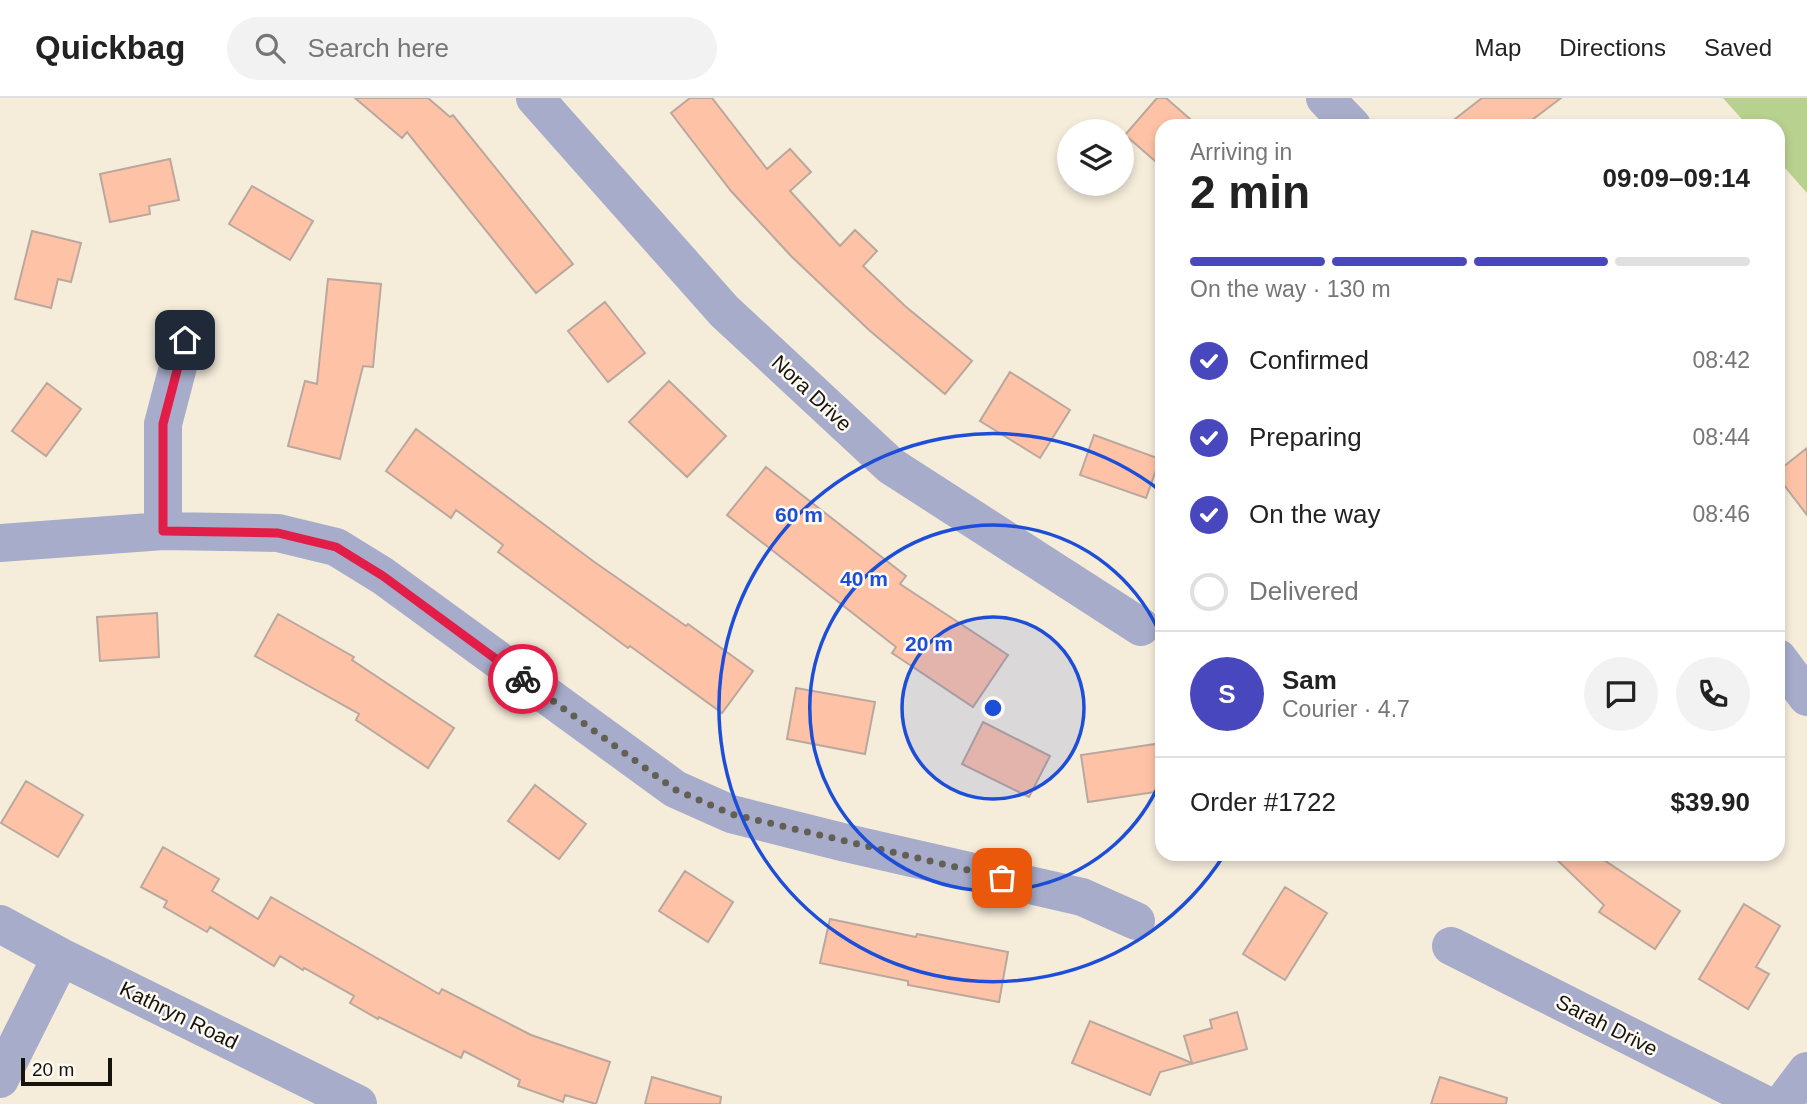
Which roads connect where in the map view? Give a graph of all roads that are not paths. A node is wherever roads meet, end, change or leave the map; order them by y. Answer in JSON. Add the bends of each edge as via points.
{"nodes":[{"id":1,"x":535,"y":98,"type":"edge"},
{"id":2,"x":1325,"y":98,"type":"edge"},
{"id":3,"x":1345,"y":119,"type":"edge"},
{"id":4,"x":185,"y":340,"type":"dead end"},
{"id":5,"x":163,"y":531,"type":"junction"},
{"id":6,"x":0,"y":543,"type":"edge"},
{"id":7,"x":1141,"y":627,"type":"dead end"},
{"id":8,"x":1785,"y":667,"type":"edge"},
{"id":9,"x":1807,"y":697,"type":"edge"},
{"id":10,"x":1136,"y":921,"type":"dead end"},
{"id":11,"x":0,"y":924,"type":"edge"},
{"id":12,"x":1451,"y":946,"type":"dead end"},
{"id":13,"x":61,"y":957,"type":"junction"},
{"id":14,"x":1807,"y":1071,"type":"edge"},
{"id":15,"x":0,"y":1079,"type":"edge"},
{"id":16,"x":358,"y":1104,"type":"edge"},
{"id":17,"x":1764,"y":1104,"type":"edge"},
{"id":18,"x":1782,"y":1104,"type":"edge"}],
"edges":[{"from":1,"to":7,"type":"street","name":"Nora Drive","via":[[724,312],[891,466]]},
{"from":2,"to":3,"type":"street"},
{"from":4,"to":5,"type":"street","via":[[163,424]]},
{"from":5,"to":6,"type":"street"},
{"from":5,"to":10,"type":"street","via":[[278,533],[336,547],[383,576],[674,789],[731,814],[1082,897]]},
{"from":8,"to":9,"type":"street"},
{"from":11,"to":13,"type":"street","name":"Kathryn Road"},
{"from":12,"to":17,"type":"street","name":"Sarah Drive"},
{"from":13,"to":15,"type":"street"},
{"from":13,"to":16,"type":"street","name":"Kathryn Road"},
{"from":14,"to":18,"type":"street"}]}
